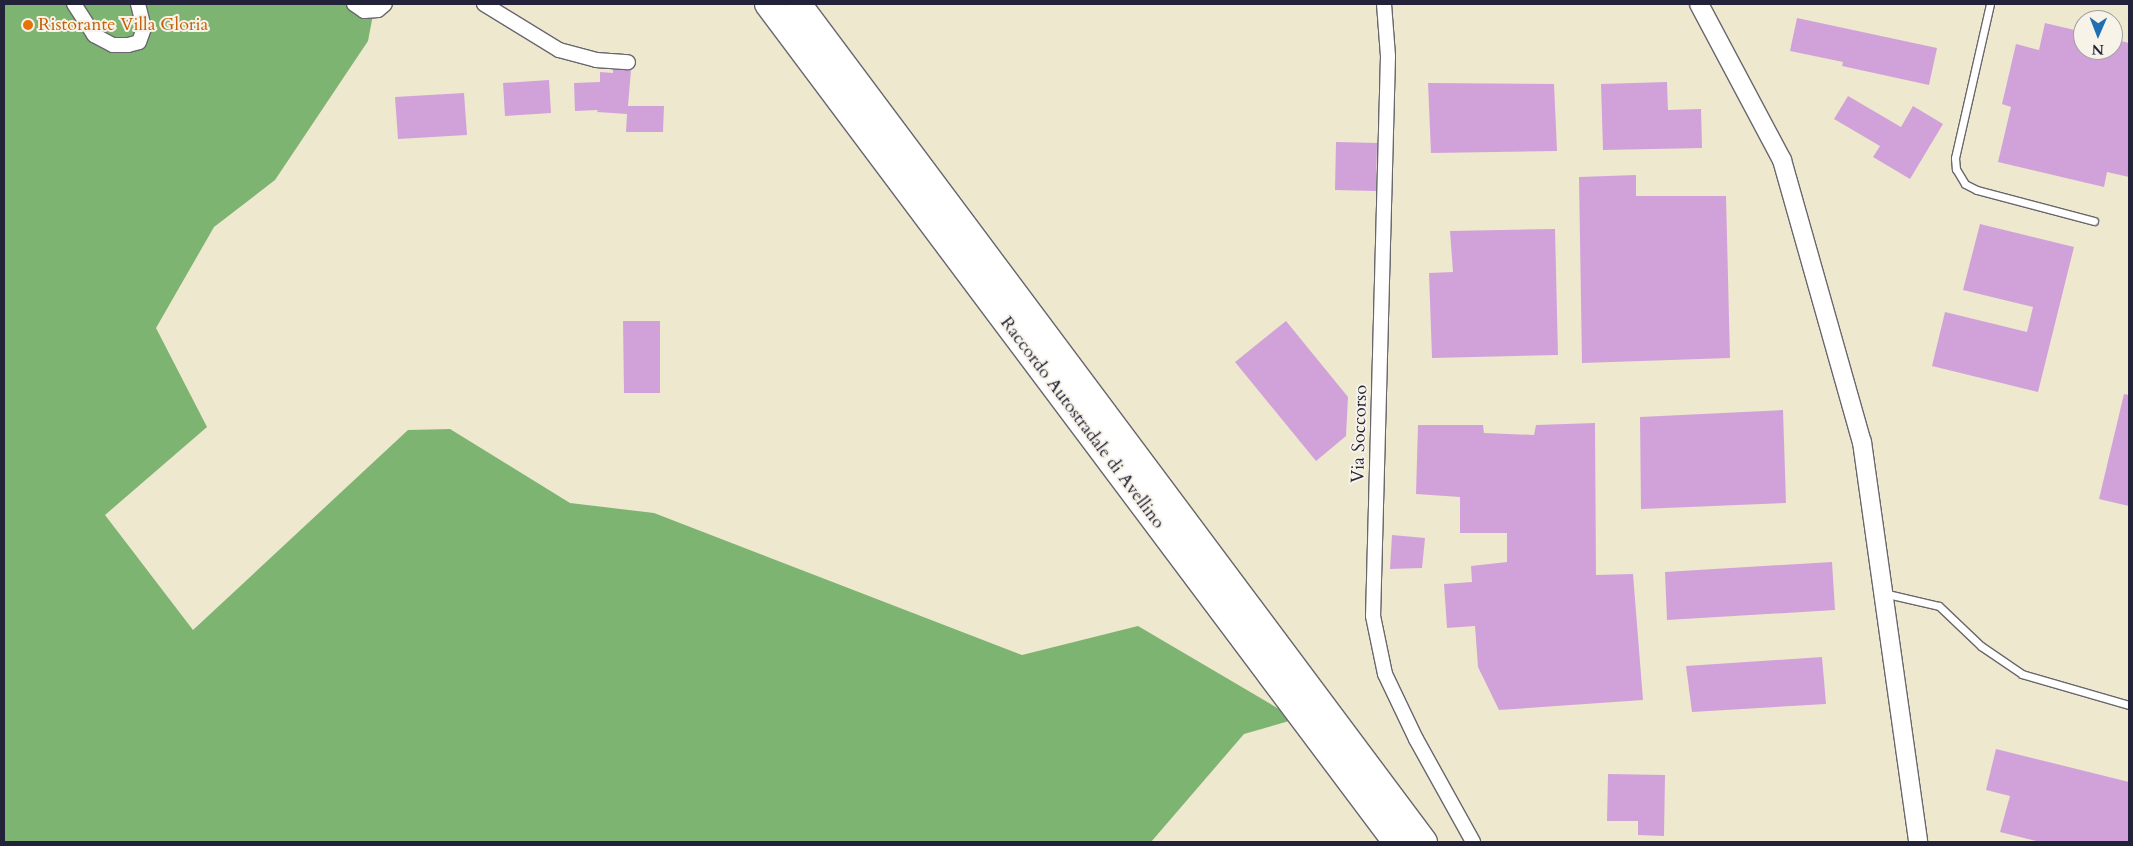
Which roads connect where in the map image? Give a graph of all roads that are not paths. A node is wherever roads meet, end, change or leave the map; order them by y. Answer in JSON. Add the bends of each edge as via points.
{"nodes":[{"id":1,"x":74,"y":4,"type":"edge"},
{"id":2,"x":138,"y":4,"type":"edge"},
{"id":3,"x":354,"y":4,"type":"edge"},
{"id":4,"x":385,"y":4,"type":"edge"},
{"id":5,"x":484,"y":4,"type":"edge"},
{"id":6,"x":768,"y":4,"type":"edge"},
{"id":7,"x":798,"y":4,"type":"edge"},
{"id":8,"x":1384,"y":4,"type":"edge"},
{"id":9,"x":1699,"y":4,"type":"edge"},
{"id":10,"x":1990,"y":4,"type":"edge"},
{"id":11,"x":628,"y":62,"type":"dead end"},
{"id":12,"x":2094,"y":221,"type":"dead end"},
{"id":13,"x":1883,"y":592,"type":"junction"},
{"id":14,"x":2129,"y":705,"type":"edge"},
{"id":15,"x":1396,"y":842,"type":"edge"},
{"id":16,"x":1424,"y":842,"type":"edge"},
{"id":17,"x":1473,"y":842,"type":"edge"},
{"id":18,"x":1918,"y":842,"type":"edge"}],
"edges":[{"from":1,"to":2,"type":"street","via":[[94,36],[113,45],[139,42],[144,28]]},
{"from":3,"to":4,"type":"street","via":[[364,11],[378,10]]},
{"from":5,"to":11,"type":"street","via":[[559,50],[596,60]]},
{"from":6,"to":15,"type":"highway","name":"Raccordo Autostradale di Avellino"},
{"from":7,"to":16,"type":"highway","name":"Raccordo Autostradale di Avellino"},
{"from":8,"to":17,"type":"street","name":"Via Soccorso","via":[[1388,66],[1374,616],[1385,674],[1416,739]]},
{"from":9,"to":13,"type":"street","via":[[1782,160],[1862,442]]},
{"from":10,"to":12,"type":"lane","via":[[1955,158],[1956,169],[1965,184],[1977,190]]},
{"from":13,"to":14,"type":"lane","via":[[1939,606],[1981,646],[2022,674]]},
{"from":13,"to":18,"type":"street"}]}
